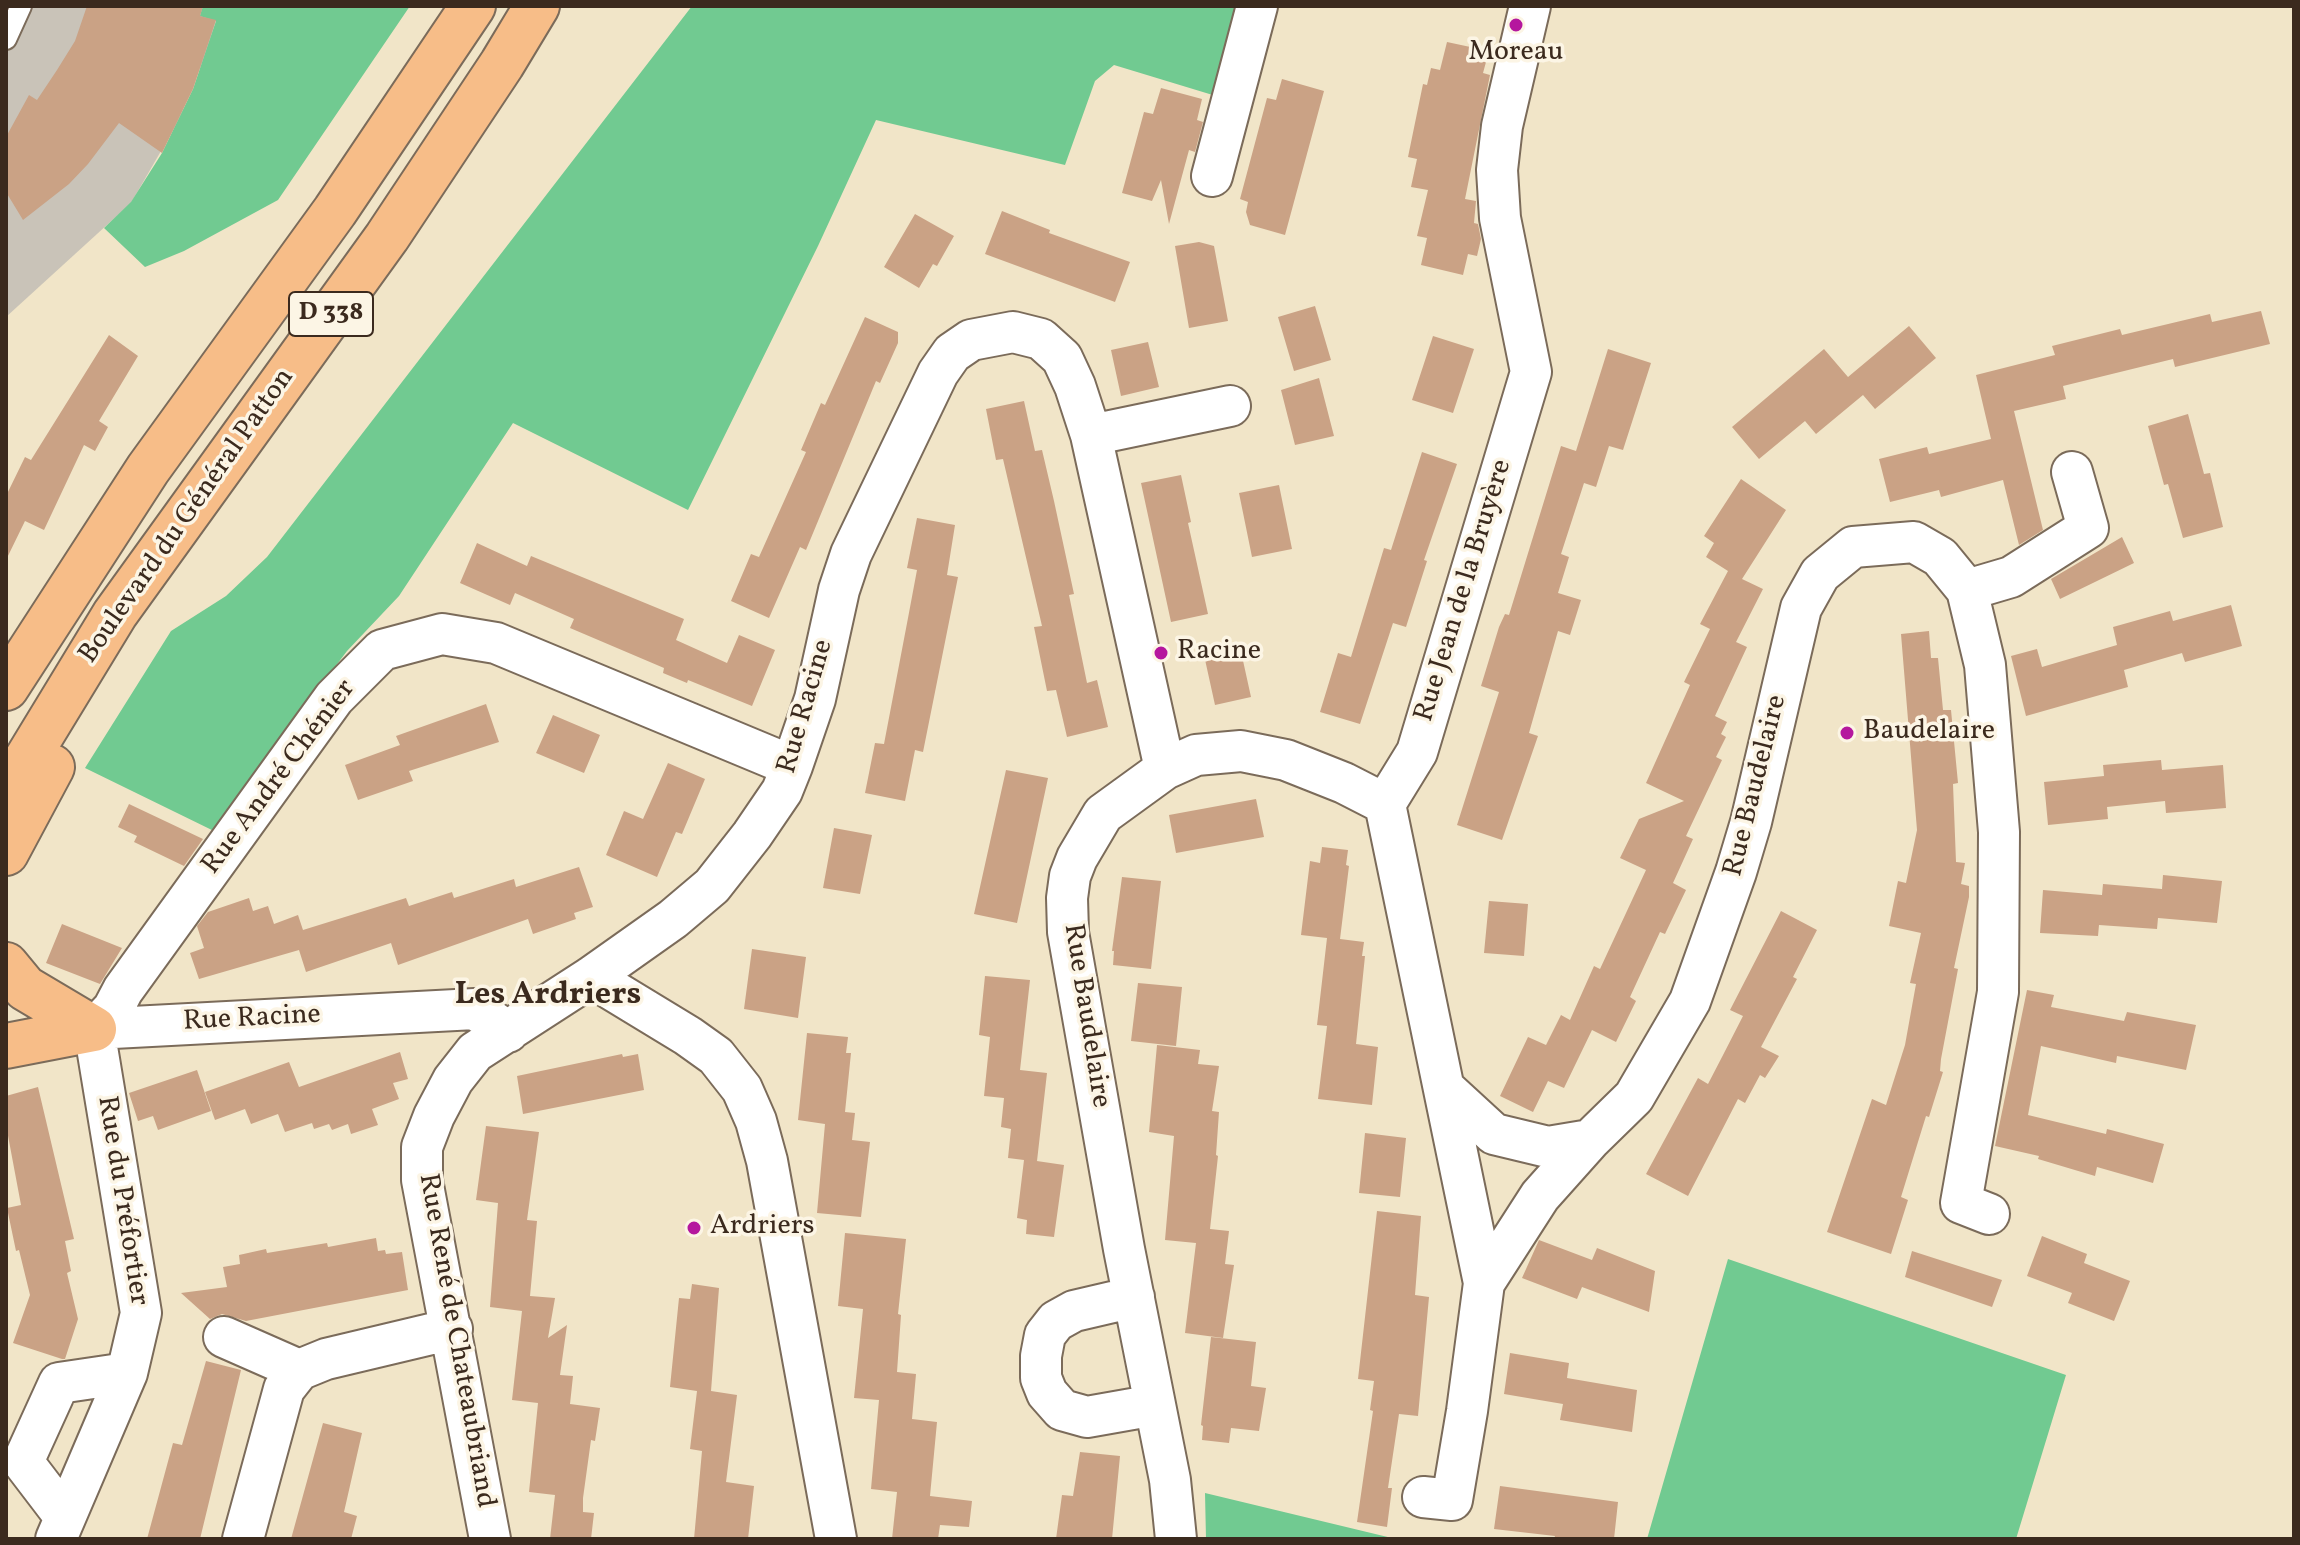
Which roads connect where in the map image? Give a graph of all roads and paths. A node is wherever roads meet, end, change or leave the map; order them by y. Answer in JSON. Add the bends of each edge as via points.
{"nodes":[{"id":1,"x":21,"y":6,"type":"edge"},
{"id":2,"x":473,"y":6,"type":"edge"},
{"id":3,"x":537,"y":6,"type":"edge"},
{"id":4,"x":1257,"y":6,"type":"edge"},
{"id":5,"x":1530,"y":6,"type":"edge"},
{"id":6,"x":6,"y":39,"type":"edge"},
{"id":7,"x":1212,"y":176,"type":"dead end"},
{"id":8,"x":1230,"y":406,"type":"dead end"},
{"id":9,"x":1091,"y":435,"type":"junction"},
{"id":10,"x":2072,"y":472,"type":"dead end"},
{"id":11,"x":1967,"y":590,"type":"junction"},
{"id":12,"x":115,"y":614,"type":"junction"},
{"id":13,"x":6,"y":688,"type":"edge"},
{"id":14,"x":792,"y":766,"type":"junction"},
{"id":15,"x":1165,"y":769,"type":"junction"},
{"id":16,"x":6,"y":793,"type":"edge"},
{"id":17,"x":1385,"y":804,"type":"junction"},
{"id":18,"x":6,"y":853,"type":"edge"},
{"id":19,"x":6,"y":965,"type":"edge"},
{"id":20,"x":591,"y":977,"type":"junction"},
{"id":21,"x":94,"y":1029,"type":"junction"},
{"id":22,"x":508,"y":1032,"type":"junction"},
{"id":23,"x":6,"y":1046,"type":"edge"},
{"id":24,"x":1445,"y":1089,"type":"junction"},
{"id":25,"x":1590,"y":1140,"type":"junction"},
{"id":26,"x":1989,"y":1214,"type":"dead end"},
{"id":27,"x":1484,"y":1283,"type":"junction"},
{"id":28,"x":1134,"y":1297,"type":"junction"},
{"id":29,"x":452,"y":1329,"type":"junction"},
{"id":30,"x":224,"y":1337,"type":"dead end"},
{"id":31,"x":299,"y":1370,"type":"junction"},
{"id":32,"x":127,"y":1373,"type":"junction"},
{"id":33,"x":1155,"y":1405,"type":"junction"},
{"id":34,"x":1423,"y":1497,"type":"dead end"},
{"id":35,"x":60,"y":1528,"type":"edge"},
{"id":36,"x":243,"y":1539,"type":"edge"},
{"id":37,"x":490,"y":1539,"type":"edge"},
{"id":38,"x":836,"y":1539,"type":"edge"},
{"id":39,"x":1176,"y":1539,"type":"edge"}],
"edges":[{"from":1,"to":6,"type":"lane"},
{"from":2,"to":13,"type":"highway","name":"Boulevard du Général Patton","number":"D 338","via":[[335,211],[148,469]]},
{"from":3,"to":12,"type":"highway","name":"Boulevard du Général Patton","number":"D 338","via":[[387,237]]},
{"from":4,"to":7,"type":"street"},
{"from":5,"to":17,"type":"street","name":"Rue Jean de la Bruyère","via":[[1497,170],[1500,218],[1531,372],[1417,752]]},
{"from":8,"to":9,"type":"street"},
{"from":9,"to":14,"type":"street","name":"Rue Racine","via":[[1062,358],[1041,339],[995,334],[971,340],[952,353],[851,554],[815,699]]},
{"from":9,"to":15,"type":"street","name":"Rue Racine"},
{"from":10,"to":11,"type":"street","via":[[2088,528],[2011,577]]},
{"from":11,"to":25,"type":"street","name":"Rue Baudelaire","via":[[1940,557],[1914,542],[1853,547],[1820,574],[1801,608],[1751,822],[1690,1001],[1634,1097]]},
{"from":11,"to":26,"type":"street","name":"Rue Baudelaire","via":[[1985,665],[1999,832],[1998,992],[1961,1203]]},
{"from":12,"to":16,"type":"highway","name":"Boulevard du Général Patton","number":"D 338"},
{"from":12,"to":18,"type":"highway","via":[[106,683]]},
{"from":14,"to":20,"type":"street","name":"Rue Racine","via":[[782,791],[712,886]]},
{"from":14,"to":21,"type":"street","name":"Rue André Chénier","via":[[496,643],[442,634],[382,650],[334,698]]},
{"from":15,"to":17,"type":"street","name":"Rue Baudelaire","via":[[1196,755],[1241,751],[1286,760]]},
{"from":15,"to":28,"type":"street","name":"Rue Baudelaire","via":[[1103,814],[1077,858],[1067,898],[1068,932]]},
{"from":17,"to":24,"type":"street","name":"Rue Baudelaire"},
{"from":19,"to":21,"type":"highway","via":[[25,988]]},
{"from":20,"to":22,"type":"street","name":"Rue Racine"},
{"from":20,"to":38,"type":"street","via":[[716,1056],[742,1089],[756,1121]]},
{"from":21,"to":22,"type":"street","name":"Rue Racine","via":[[475,1009]]},
{"from":21,"to":23,"type":"highway"},
{"from":21,"to":32,"type":"street","name":"Rue du Préfortier","via":[[141,1313]]},
{"from":22,"to":29,"type":"street","name":"Rue René de Chateaubriand","via":[[475,1052],[453,1080],[422,1147],[422,1180]]},
{"from":24,"to":25,"type":"street","via":[[1494,1134],[1548,1147]]},
{"from":24,"to":27,"type":"street","name":"Rue Baudelaire"},
{"from":25,"to":27,"type":"street","name":"Rue Baudelaire","via":[[1540,1196]]},
{"from":27,"to":34,"type":"street","name":"Rue Baudelaire","via":[[1452,1500]]},
{"from":28,"to":33,"type":"street","name":"Rue Baudelaire"},
{"from":28,"to":33,"type":"street","via":[[1074,1311],[1056,1321],[1045,1335],[1041,1378],[1062,1410],[1087,1417]]},
{"from":29,"to":31,"type":"street"},
{"from":29,"to":37,"type":"street","name":"Rue René de Chateaubriand"},
{"from":30,"to":31,"type":"street"},
{"from":31,"to":36,"type":"street","via":[[284,1389]]},
{"from":32,"to":35,"type":"street","name":"Rue du Préfortier"},
{"from":32,"to":35,"type":"street","name":"Rue du Préfortier","via":[[59,1383],[23,1462]]},
{"from":33,"to":39,"type":"street","name":"Rue Baudelaire"}]}
